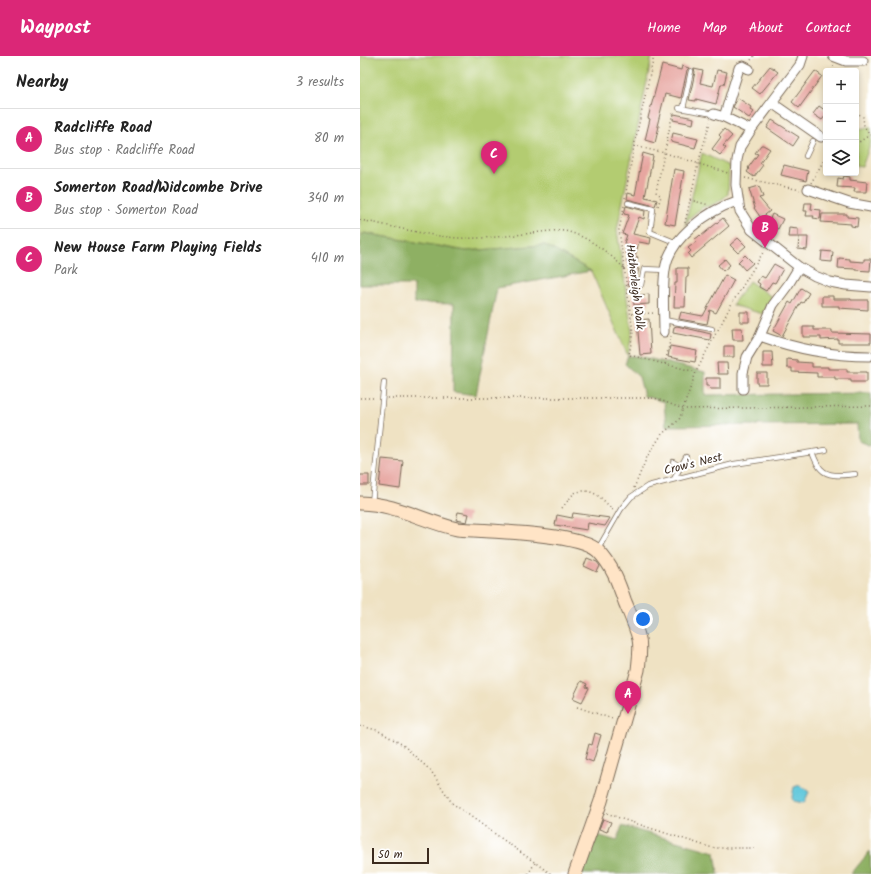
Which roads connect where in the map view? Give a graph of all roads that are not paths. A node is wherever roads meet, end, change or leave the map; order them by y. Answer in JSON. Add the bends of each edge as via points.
{"nodes":[{"id":1,"x":803,"y":56,"type":"edge"},
{"id":2,"x":833,"y":56,"type":"edge"},
{"id":3,"x":863,"y":61,"type":"dead end"},
{"id":4,"x":749,"y":69,"type":"dead end"},
{"id":5,"x":691,"y":72,"type":"dead end"},
{"id":6,"x":772,"y":103,"type":"junction"},
{"id":7,"x":713,"y":114,"type":"joint"},
{"id":8,"x":724,"y":117,"type":"junction"},
{"id":9,"x":751,"y":130,"type":"junction"},
{"id":10,"x":817,"y":137,"type":"joint"},
{"id":11,"x":806,"y":156,"type":"dead end"},
{"id":12,"x":808,"y":189,"type":"dead end"},
{"id":13,"x":737,"y":201,"type":"junction"},
{"id":14,"x":628,"y":203,"type":"dead end"},
{"id":15,"x":871,"y":207,"type":"edge"},
{"id":16,"x":677,"y":243,"type":"junction"},
{"id":17,"x":799,"y":267,"type":"junction"},
{"id":18,"x":665,"y":270,"type":"junction"},
{"id":19,"x":641,"y":285,"type":"dead end"},
{"id":20,"x":871,"y":287,"type":"edge"},
{"id":21,"x":663,"y":316,"type":"junction"},
{"id":22,"x":712,"y":329,"type":"dead end"},
{"id":23,"x":664,"y":332,"type":"road end"},
{"id":24,"x":760,"y":336,"type":"junction"},
{"id":25,"x":864,"y":359,"type":"dead end"},
{"id":26,"x":384,"y":382,"type":"dead end"},
{"id":27,"x":740,"y":385,"type":"dead end"},
{"id":28,"x":826,"y":450,"type":"dead end"},
{"id":29,"x":812,"y":452,"type":"junction"},
{"id":30,"x":686,"y":457,"type":"dead end"},
{"id":31,"x":673,"y":462,"type":"dead end"},
{"id":32,"x":681,"y":467,"type":"junction"},
{"id":33,"x":855,"y":474,"type":"dead end"},
{"id":34,"x":674,"y":479,"type":"junction"},
{"id":35,"x":366,"y":503,"type":"edge"},
{"id":36,"x":597,"y":550,"type":"junction"},
{"id":37,"x":575,"y":874,"type":"edge"}],
"edges":[{"from":1,"to":6,"type":"street","via":[[800,66]]},
{"from":2,"to":3,"type":"street","via":[[846,61]]},
{"from":4,"to":8,"type":"street","via":[[743,66],[738,68]]},
{"from":5,"to":7,"type":"lane","via":[[681,108]]},
{"from":6,"to":9,"type":"street"},
{"from":6,"to":10,"type":"street"},
{"from":7,"to":8,"type":"street"},
{"from":8,"to":9,"type":"street"},
{"from":9,"to":13,"type":"street","via":[[736,160]]},
{"from":10,"to":11,"type":"lane"},
{"from":12,"to":15,"type":"street","via":[[831,200]]},
{"from":13,"to":16,"type":"street","via":[[720,207],[701,220]]},
{"from":13,"to":17,"type":"street","via":[[752,230]]},
{"from":14,"to":16,"type":"lane","via":[[653,209],[650,232]]},
{"from":16,"to":18,"type":"street","via":[[669,255]]},
{"from":17,"to":20,"type":"street","via":[[830,282]]},
{"from":17,"to":24,"type":"street","via":[[773,305]]},
{"from":18,"to":19,"type":"lane","via":[[644,269]]},
{"from":18,"to":21,"type":"street"},
{"from":21,"to":22,"type":"lane"},
{"from":21,"to":23,"type":"street"},
{"from":24,"to":25,"type":"street","via":[[805,350]]},
{"from":24,"to":27,"type":"street","via":[[747,357]]},
{"from":26,"to":35,"type":"lane"},
{"from":28,"to":29,"type":"lane","name":"Crow's Nest"},
{"from":29,"to":33,"type":"lane","via":[[820,469],[826,473]]},
{"from":29,"to":34,"type":"lane","name":"Crow's Nest","via":[[734,464]]},
{"from":30,"to":32,"type":"lane"},
{"from":31,"to":32,"type":"lane"},
{"from":32,"to":34,"type":"lane"},
{"from":34,"to":36,"type":"lane","name":"Crow's Nest","via":[[648,486],[631,497]]},
{"from":35,"to":36,"type":"main road","via":[[396,508],[450,527],[559,537],[581,542]]},
{"from":36,"to":37,"type":"main road","via":[[619,583],[639,640],[640,654],[638,670],[598,809]]}]}
